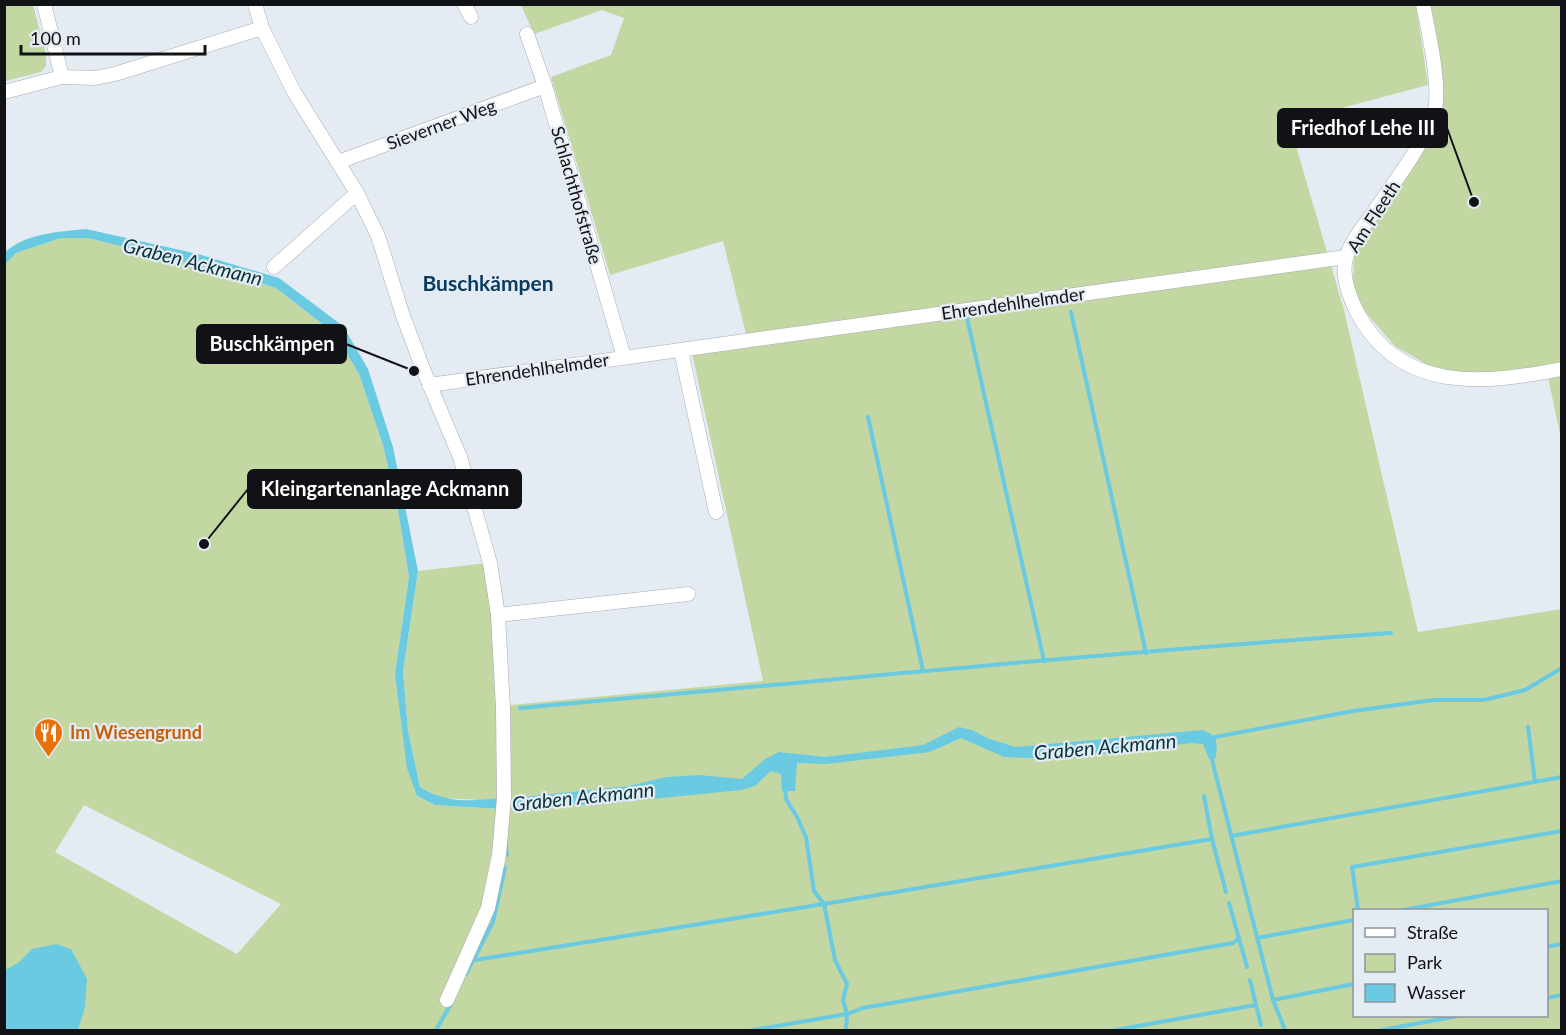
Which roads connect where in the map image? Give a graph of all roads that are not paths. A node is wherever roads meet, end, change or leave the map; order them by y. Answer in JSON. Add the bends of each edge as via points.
{"nodes":[{"id":1,"x":44,"y":4,"type":"edge"},
{"id":2,"x":255,"y":4,"type":"edge"},
{"id":3,"x":464,"y":4,"type":"edge"},
{"id":4,"x":1423,"y":4,"type":"edge"},
{"id":5,"x":471,"y":17,"type":"dead end"},
{"id":6,"x":262,"y":28,"type":"junction"},
{"id":7,"x":527,"y":34,"type":"dead end"},
{"id":8,"x":62,"y":77,"type":"junction"},
{"id":9,"x":545,"y":86,"type":"junction"},
{"id":10,"x":4,"y":92,"type":"edge"},
{"id":11,"x":338,"y":162,"type":"junction"},
{"id":12,"x":357,"y":193,"type":"junction"},
{"id":13,"x":1346,"y":257,"type":"junction"},
{"id":14,"x":274,"y":267,"type":"dead end"},
{"id":15,"x":681,"y":351,"type":"junction"},
{"id":16,"x":624,"y":357,"type":"junction"},
{"id":17,"x":1562,"y":369,"type":"edge"},
{"id":18,"x":429,"y":385,"type":"junction"},
{"id":19,"x":716,"y":512,"type":"dead end"},
{"id":20,"x":688,"y":594,"type":"dead end"},
{"id":21,"x":498,"y":615,"type":"junction"},
{"id":22,"x":447,"y":1000,"type":"dead end"}],
"edges":[{"from":1,"to":8,"type":"street"},
{"from":2,"to":6,"type":"street"},
{"from":3,"to":5,"type":"street"},
{"from":4,"to":13,"type":"street","name":"Am Fleeth","via":[[1436,79],[1434,115],[1408,163]]},
{"from":6,"to":8,"type":"street","via":[[115,74]]},
{"from":6,"to":11,"type":"street","via":[[294,92]]},
{"from":7,"to":9,"type":"street","name":"Schlachthofstraße"},
{"from":8,"to":10,"type":"street"},
{"from":9,"to":11,"type":"street","name":"Sieverner Weg"},
{"from":9,"to":16,"type":"street","name":"Schlachthofstraße"},
{"from":11,"to":12,"type":"street"},
{"from":12,"to":14,"type":"street"},
{"from":12,"to":18,"type":"street","via":[[378,236]]},
{"from":13,"to":15,"type":"street","name":"Ehrendehlhelmder"},
{"from":13,"to":17,"type":"street","name":"Am Fleeth","via":[[1345,279],[1364,325],[1398,359],[1418,370],[1462,380],[1491,380]]},
{"from":15,"to":16,"type":"street","name":"Ehrendehlhelmder"},
{"from":15,"to":19,"type":"street"},
{"from":16,"to":18,"type":"street","name":"Ehrendehlhelmder"},
{"from":18,"to":21,"type":"street","via":[[460,457],[480,522]]},
{"from":20,"to":21,"type":"street"},
{"from":21,"to":22,"type":"street","via":[[504,754],[499,855],[488,908]]}]}
